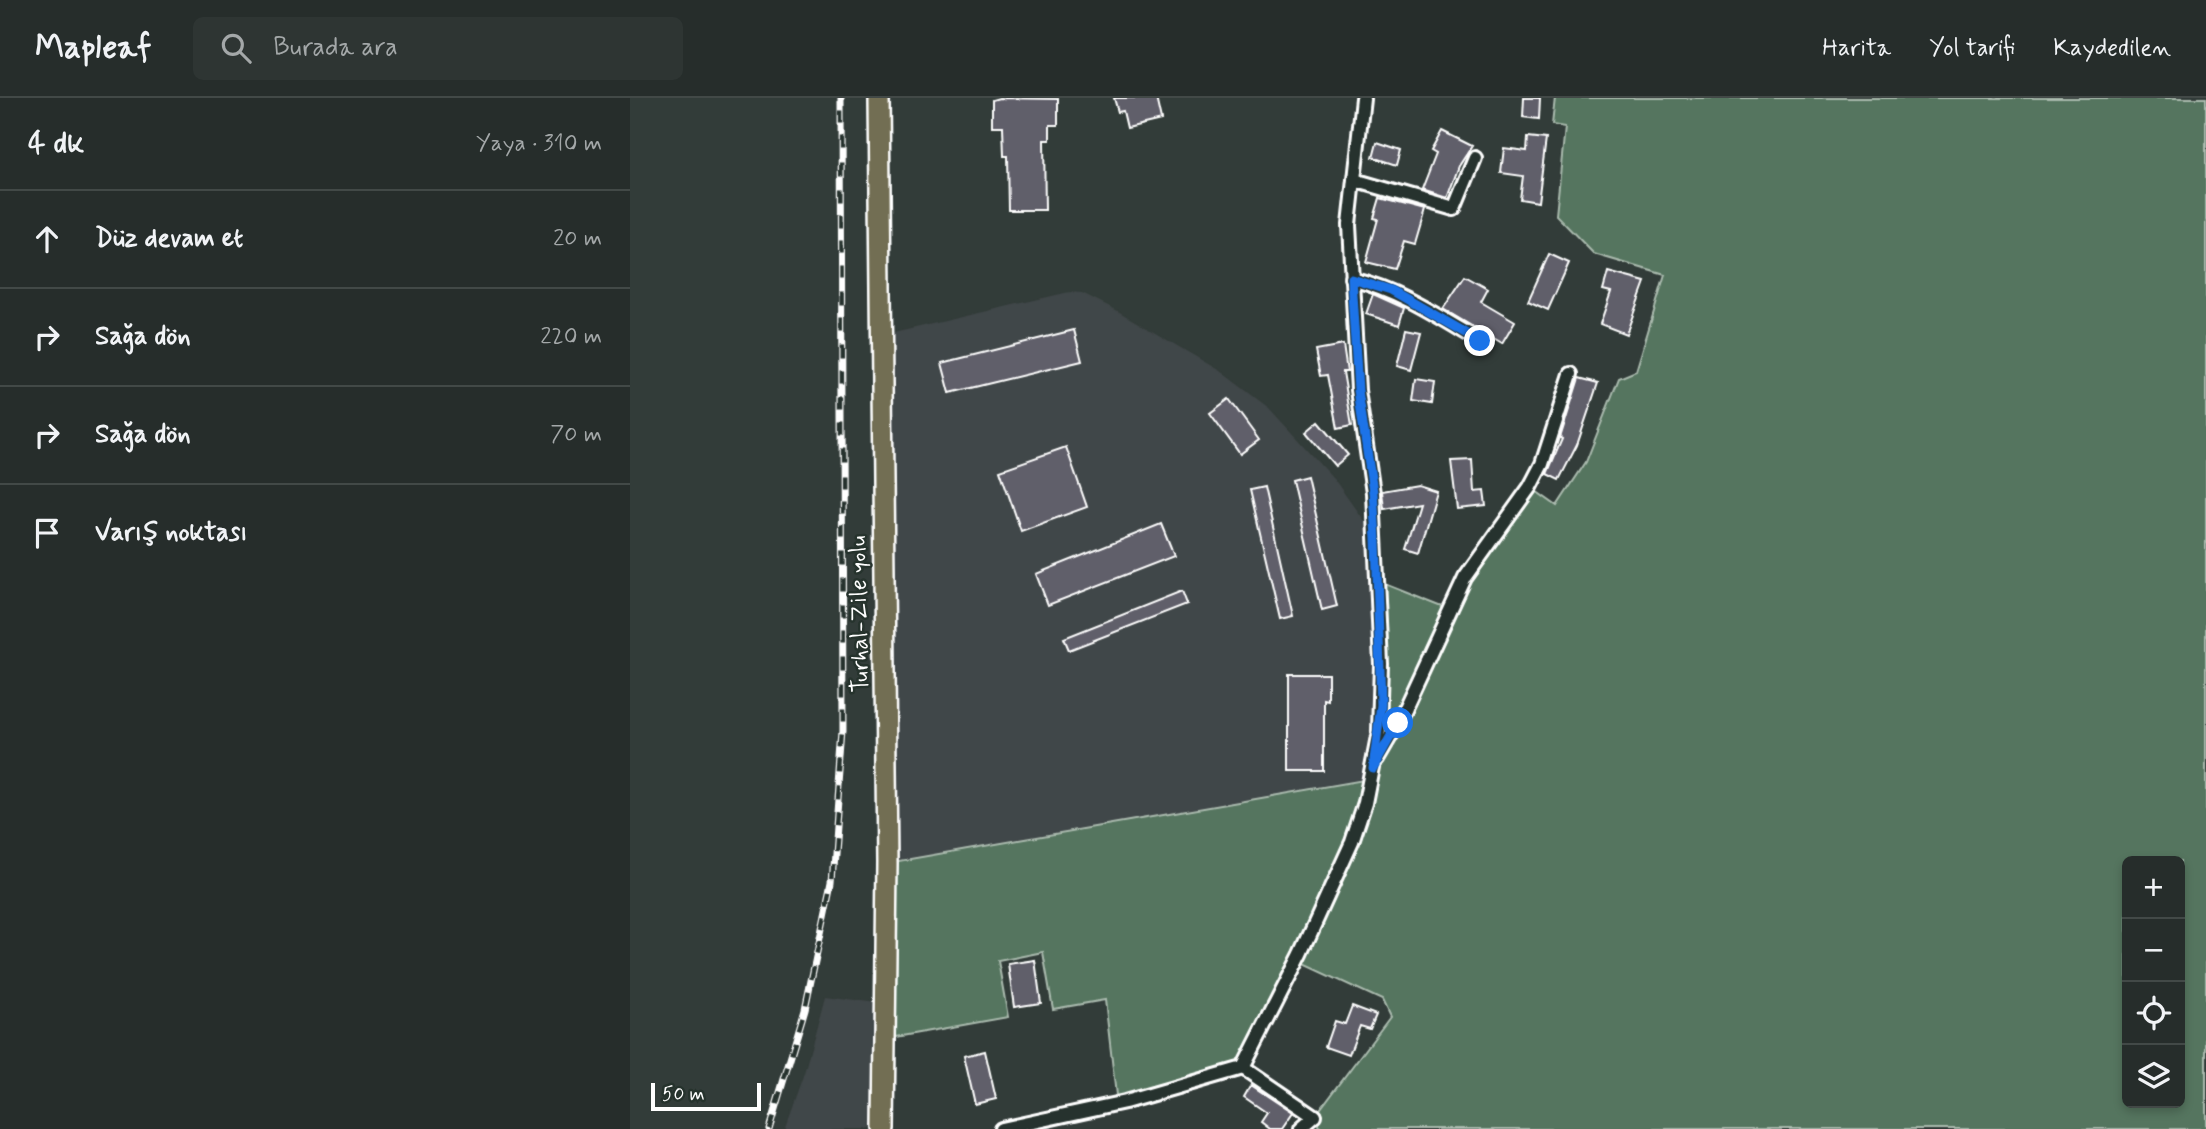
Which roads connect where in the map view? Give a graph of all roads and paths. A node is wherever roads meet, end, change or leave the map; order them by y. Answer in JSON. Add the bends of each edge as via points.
{"nodes":[{"id":1,"x":878,"y":98,"type":"edge"},
{"id":2,"x":1363,"y":98,"type":"edge"},
{"id":3,"x":1475,"y":158,"type":"dead end"},
{"id":4,"x":1354,"y":180,"type":"junction"},
{"id":5,"x":1351,"y":278,"type":"junction"},
{"id":6,"x":1480,"y":341,"type":"dead end"},
{"id":7,"x":1571,"y":374,"type":"dead end"},
{"id":8,"x":1373,"y":768,"type":"junction"},
{"id":9,"x":1243,"y":1068,"type":"junction"},
{"id":10,"x":884,"y":1129,"type":"edge"},
{"id":11,"x":1001,"y":1129,"type":"edge"},
{"id":12,"x":1301,"y":1129,"type":"edge"}],
"edges":[{"from":1,"to":10,"type":"main road","name":"Turhal-Zile yolu","via":[[887,850]]},
{"from":2,"to":4,"type":"street"},
{"from":3,"to":4,"type":"street","via":[[1454,209]]},
{"from":4,"to":5,"type":"street","via":[[1349,225]]},
{"from":5,"to":6,"type":"street","via":[[1403,296]]},
{"from":5,"to":8,"type":"street","via":[[1358,390],[1376,538],[1381,705]]},
{"from":7,"to":8,"type":"street","via":[[1536,476],[1465,578]]},
{"from":8,"to":9,"type":"street","via":[[1352,842],[1332,889]]},
{"from":9,"to":11,"type":"street","via":[[1125,1102]]},
{"from":9,"to":12,"type":"street","via":[[1315,1117]]}]}
